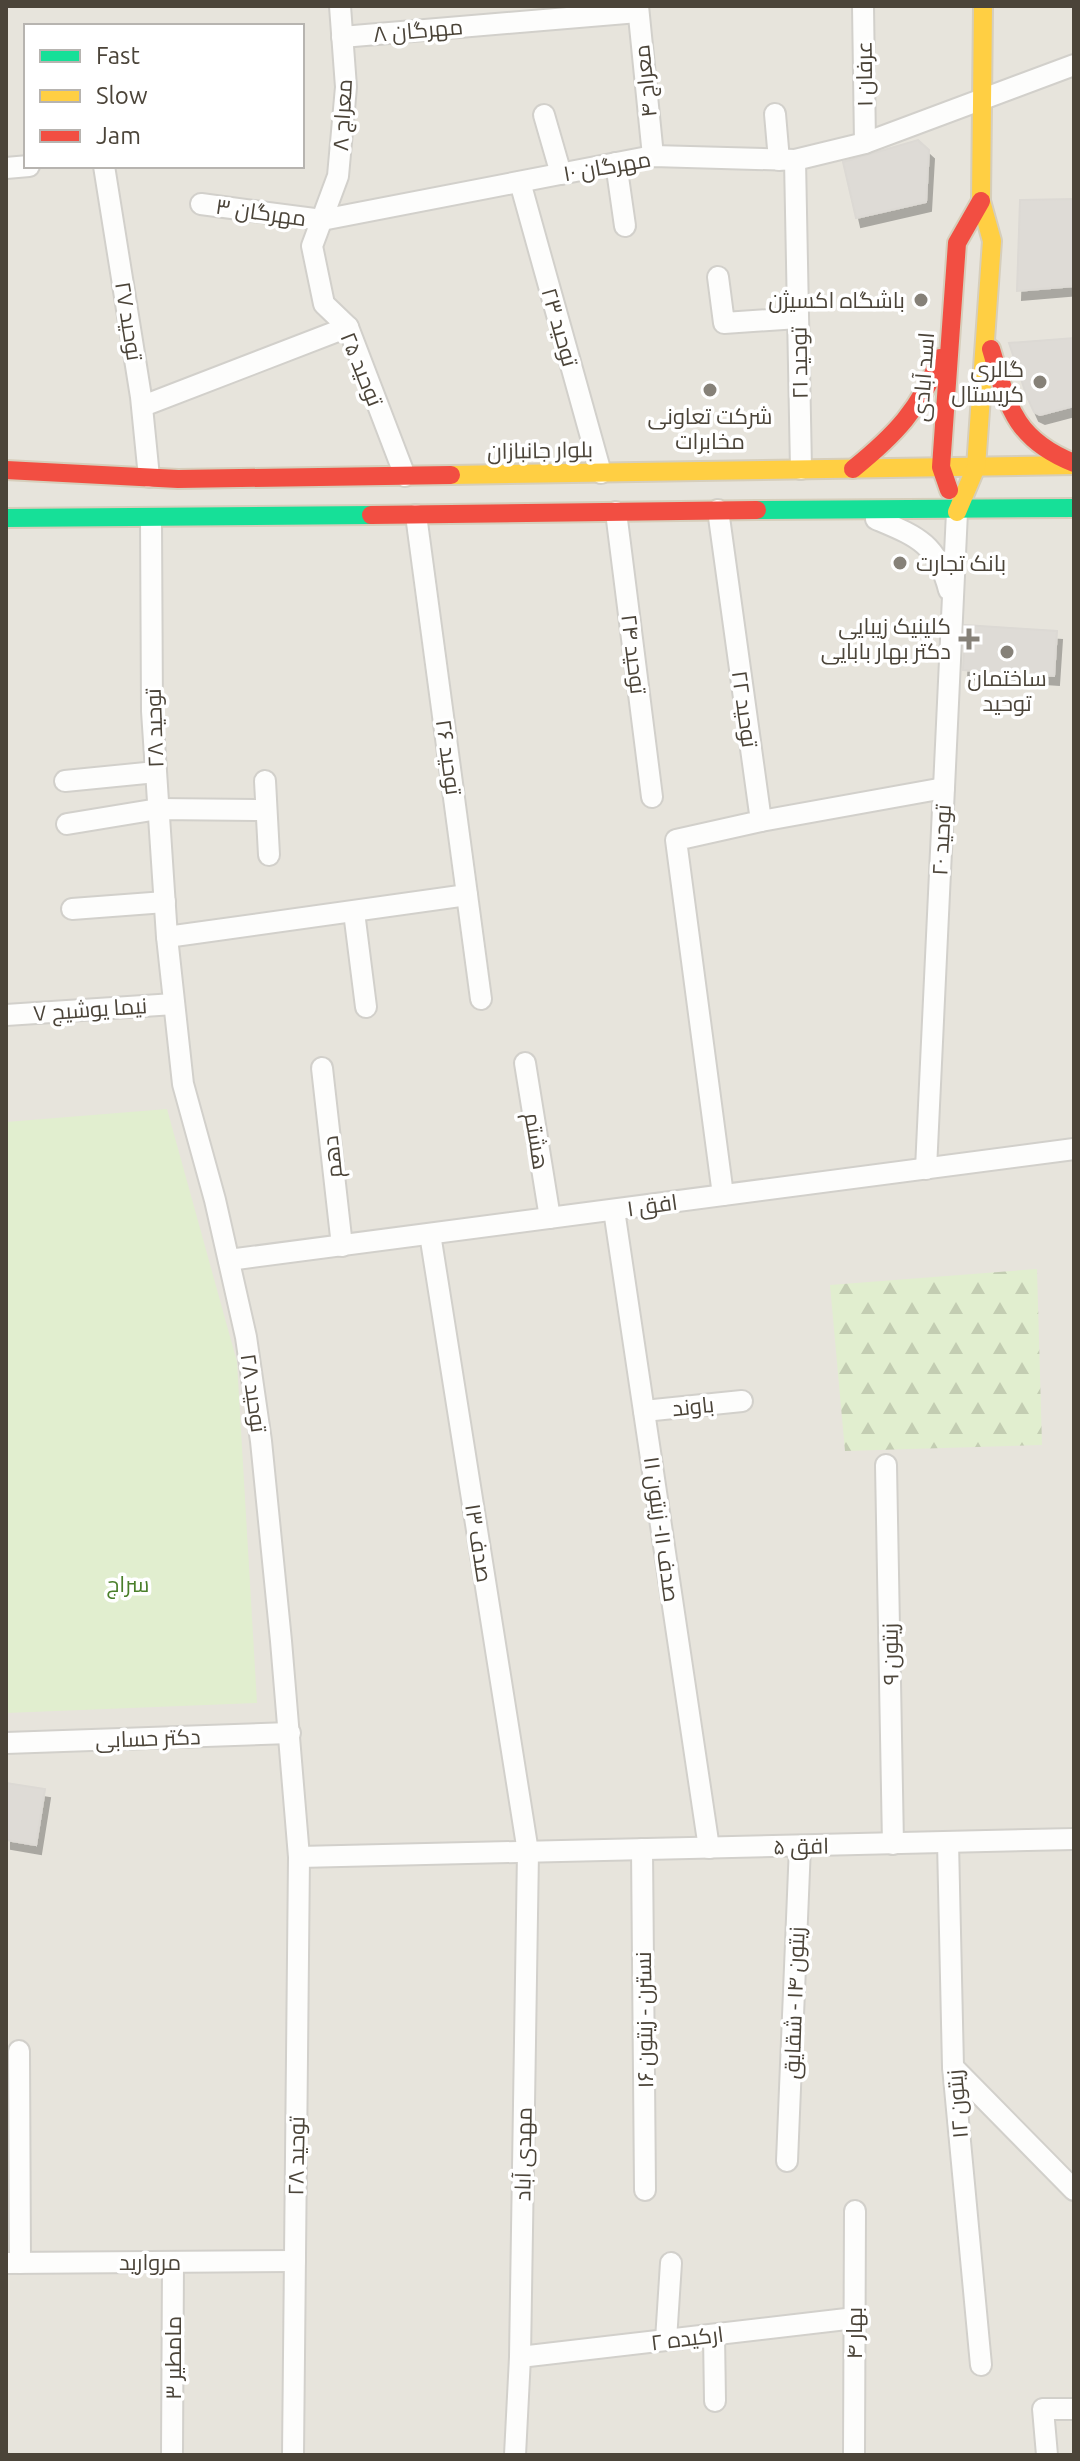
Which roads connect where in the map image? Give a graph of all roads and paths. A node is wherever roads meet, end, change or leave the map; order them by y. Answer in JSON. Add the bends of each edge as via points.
{"nodes":[{"id":1,"x":340,"y":6,"type":"edge"},
{"id":2,"x":863,"y":6,"type":"edge"},
{"id":3,"x":983,"y":6,"type":"edge"},
{"id":4,"x":638,"y":9,"type":"edge"},
{"id":5,"x":342,"y":37,"type":"junction"},
{"id":6,"x":1074,"y":65,"type":"edge"},
{"id":7,"x":982,"y":101,"type":"junction"},
{"id":8,"x":775,"y":114,"type":"dead end"},
{"id":9,"x":544,"y":115,"type":"dead end"},
{"id":10,"x":865,"y":143,"type":"junction"},
{"id":11,"x":653,"y":156,"type":"junction"},
{"id":12,"x":787,"y":160,"type":"junction"},
{"id":13,"x":616,"y":163,"type":"junction"},
{"id":14,"x":104,"y":168,"type":"edge"},
{"id":15,"x":561,"y":174,"type":"junction"},
{"id":16,"x":520,"y":182,"type":"junction"},
{"id":17,"x":981,"y":201,"type":"junction"},
{"id":18,"x":201,"y":204,"type":"dead end"},
{"id":19,"x":322,"y":220,"type":"junction"},
{"id":20,"x":625,"y":226,"type":"dead end"},
{"id":21,"x":718,"y":277,"type":"dead end"},
{"id":22,"x":798,"y":318,"type":"junction"},
{"id":23,"x":348,"y":327,"type":"junction"},
{"id":24,"x":951,"y":329,"type":"junction"},
{"id":25,"x":986,"y":331,"type":"junction"},
{"id":26,"x":143,"y":406,"type":"junction"},
{"id":27,"x":1074,"y":464,"type":"edge"},
{"id":28,"x":941,"y":467,"type":"junction"},
{"id":29,"x":976,"y":467,"type":"junction"},
{"id":30,"x":801,"y":469,"type":"junction"},
{"id":31,"x":853,"y":469,"type":"junction"},
{"id":32,"x":6,"y":470,"type":"edge"},
{"id":33,"x":601,"y":473,"type":"junction"},
{"id":34,"x":405,"y":476,"type":"junction"},
{"id":35,"x":149,"y":477,"type":"junction"},
{"id":36,"x":1074,"y":508,"type":"edge"},
{"id":37,"x":718,"y":510,"type":"junction"},
{"id":38,"x":857,"y":511,"type":"junction"},
{"id":39,"x":616,"y":512,"type":"junction"},
{"id":40,"x":957,"y":512,"type":"junction"},
{"id":41,"x":416,"y":515,"type":"junction"},
{"id":42,"x":6,"y":518,"type":"edge"},
{"id":43,"x":151,"y":520,"type":"junction"},
{"id":44,"x":953,"y":606,"type":"junction"},
{"id":45,"x":156,"y":772,"type":"junction"},
{"id":46,"x":65,"y":781,"type":"dead end"},
{"id":47,"x":265,"y":781,"type":"dead end"},
{"id":48,"x":944,"y":788,"type":"junction"},
{"id":49,"x":652,"y":797,"type":"dead end"},
{"id":50,"x":158,"y":809,"type":"junction"},
{"id":51,"x":266,"y":810,"type":"junction"},
{"id":52,"x":761,"y":821,"type":"junction"},
{"id":53,"x":67,"y":824,"type":"dead end"},
{"id":54,"x":269,"y":855,"type":"dead end"},
{"id":55,"x":467,"y":895,"type":"junction"},
{"id":56,"x":165,"y":902,"type":"junction"},
{"id":57,"x":72,"y":909,"type":"dead end"},
{"id":58,"x":354,"y":912,"type":"junction"},
{"id":59,"x":167,"y":937,"type":"junction"},
{"id":60,"x":481,"y":999,"type":"dead end"},
{"id":61,"x":174,"y":1004,"type":"junction"},
{"id":62,"x":366,"y":1007,"type":"dead end"},
{"id":63,"x":6,"y":1015,"type":"edge"},
{"id":64,"x":525,"y":1063,"type":"dead end"},
{"id":65,"x":322,"y":1068,"type":"dead end"},
{"id":66,"x":1074,"y":1149,"type":"edge"},
{"id":67,"x":926,"y":1169,"type":"junction"},
{"id":68,"x":723,"y":1195,"type":"junction"},
{"id":69,"x":614,"y":1210,"type":"junction"},
{"id":70,"x":550,"y":1218,"type":"junction"},
{"id":71,"x":430,"y":1234,"type":"junction"},
{"id":72,"x":342,"y":1246,"type":"junction"},
{"id":73,"x":229,"y":1260,"type":"junction"},
{"id":74,"x":742,"y":1401,"type":"dead end"},
{"id":75,"x":644,"y":1411,"type":"junction"},
{"id":76,"x":886,"y":1465,"type":"dead end"},
{"id":77,"x":290,"y":1733,"type":"junction"},
{"id":78,"x":6,"y":1743,"type":"edge"},
{"id":79,"x":1074,"y":1839,"type":"edge"},
{"id":80,"x":948,"y":1842,"type":"junction"},
{"id":81,"x":893,"y":1844,"type":"junction"},
{"id":82,"x":800,"y":1846,"type":"junction"},
{"id":83,"x":709,"y":1848,"type":"junction"},
{"id":84,"x":642,"y":1849,"type":"junction"},
{"id":85,"x":528,"y":1852,"type":"junction"},
{"id":86,"x":299,"y":1857,"type":"junction"},
{"id":87,"x":19,"y":2051,"type":"dead end"},
{"id":88,"x":953,"y":2067,"type":"junction"},
{"id":89,"x":787,"y":2161,"type":"dead end"},
{"id":90,"x":645,"y":2190,"type":"dead end"},
{"id":91,"x":1074,"y":2190,"type":"edge"},
{"id":92,"x":855,"y":2211,"type":"dead end"},
{"id":93,"x":295,"y":2261,"type":"junction"},
{"id":94,"x":173,"y":2262,"type":"junction"},
{"id":95,"x":13,"y":2263,"type":"edge"},
{"id":96,"x":671,"y":2263,"type":"dead end"},
{"id":97,"x":855,"y":2318,"type":"junction"},
{"id":98,"x":714,"y":2335,"type":"junction"},
{"id":99,"x":666,"y":2340,"type":"junction"},
{"id":100,"x":520,"y":2357,"type":"junction"},
{"id":101,"x":981,"y":2365,"type":"dead end"},
{"id":102,"x":715,"y":2401,"type":"dead end"},
{"id":103,"x":1074,"y":2409,"type":"edge"},
{"id":104,"x":172,"y":2455,"type":"edge"},
{"id":105,"x":293,"y":2455,"type":"edge"},
{"id":106,"x":515,"y":2455,"type":"edge"},
{"id":107,"x":854,"y":2455,"type":"edge"},
{"id":108,"x":1047,"y":2455,"type":"edge"}],
"edges":[{"from":1,"to":5,"type":"street","name":"معراج ۸"},
{"from":2,"to":10,"type":"street","name":"عرفان ۱"},
{"from":3,"to":7,"type":"main road","name":"اسد آبادی"},
{"from":4,"to":5,"type":"street","name":"مهرگان ۸"},
{"from":4,"to":11,"type":"street","name":"معراج ۴"},
{"from":5,"to":19,"type":"street","name":"معراج ۸","via":[[346,87],[338,176]]},
{"from":6,"to":7,"type":"street","name":"مهرگان ۱۰"},
{"from":7,"to":10,"type":"street","name":"مهرگان ۱۰"},
{"from":7,"to":17,"type":"main road","name":"اسد آبادی"},
{"from":8,"to":12,"type":"street","name":"توحید ۲۱"},
{"from":9,"to":15,"type":"street"},
{"from":10,"to":12,"type":"street","name":"مهرگان ۱۰"},
{"from":11,"to":12,"type":"street","name":"مهرگان ۱۰"},
{"from":11,"to":13,"type":"street","name":"مهرگان ۱۰"},
{"from":12,"to":22,"type":"street","name":"توحید ۲۱"},
{"from":13,"to":15,"type":"street","name":"مهرگان ۱۰"},
{"from":13,"to":20,"type":"street"},
{"from":14,"to":26,"type":"street","name":"توحید ۲۷"},
{"from":15,"to":16,"type":"street","name":"مهرگان ۱۰"},
{"from":16,"to":19,"type":"street","name":"مهرگان ۱۰"},
{"from":16,"to":33,"type":"street","name":"توحید ۲۳"},
{"from":17,"to":24,"type":"main road","name":"اسد آبادی","via":[[957,243]]},
{"from":17,"to":25,"type":"main road","name":"اسد آبادی","via":[[992,241]]},
{"from":18,"to":19,"type":"street","name":"مهرگان ۳"},
{"from":19,"to":23,"type":"street","name":"توحید ۲۵","via":[[312,246],[324,304]]},
{"from":21,"to":22,"type":"street","via":[[724,323]]},
{"from":22,"to":30,"type":"street","name":"توحید ۲۱"},
{"from":23,"to":26,"type":"street"},
{"from":23,"to":34,"type":"street","name":"توحید ۲۵"},
{"from":24,"to":28,"type":"main road","name":"اسد آبادی"},
{"from":24,"to":31,"type":"main road","via":[[915,412]]},
{"from":25,"to":27,"type":"main road","via":[[1004,394],[1022,428],[1043,449]]},
{"from":25,"to":29,"type":"main road","name":"اسد آبادی"},
{"from":26,"to":35,"type":"street","name":"توحید ۲۷"},
{"from":27,"to":29,"type":"main road","name":"بلوار جانبازان"},
{"from":28,"to":29,"type":"main road","name":"بلوار جانبازان"},
{"from":28,"to":31,"type":"main road","name":"بلوار جانبازان"},
{"from":28,"to":40,"type":"main road"},
{"from":29,"to":40,"type":"main road","name":"اسد آبادی"},
{"from":30,"to":31,"type":"main road","name":"بلوار جانبازان"},
{"from":30,"to":33,"type":"main road","name":"بلوار جانبازان"},
{"from":32,"to":35,"type":"main road","name":"بلوار جانبازان"},
{"from":33,"to":34,"type":"main road","name":"بلوار جانبازان"},
{"from":34,"to":35,"type":"main road","name":"بلوار جانبازان"},
{"from":36,"to":40,"type":"main road"},
{"from":37,"to":38,"type":"main road"},
{"from":37,"to":39,"type":"main road"},
{"from":37,"to":52,"type":"street","name":"توحید ۲۲"},
{"from":38,"to":40,"type":"main road"},
{"from":38,"to":44,"type":"street","via":[[916,536],[938,561]]},
{"from":39,"to":41,"type":"main road"},
{"from":39,"to":49,"type":"street","name":"توحید ۲۴"},
{"from":40,"to":44,"type":"street","name":"توحید ۲۰"},
{"from":41,"to":43,"type":"main road"},
{"from":41,"to":55,"type":"street","name":"توحید ۲۶"},
{"from":42,"to":43,"type":"main road"},
{"from":43,"to":45,"type":"street","name":"توحید ۲۸"},
{"from":44,"to":48,"type":"street","name":"توحید ۲۰"},
{"from":45,"to":46,"type":"street"},
{"from":45,"to":50,"type":"street","name":"توحید ۲۸"},
{"from":47,"to":51,"type":"street"},
{"from":48,"to":52,"type":"street"},
{"from":48,"to":67,"type":"street","name":"توحید ۲۰"},
{"from":50,"to":51,"type":"street"},
{"from":50,"to":53,"type":"street"},
{"from":50,"to":56,"type":"street","name":"توحید ۲۸"},
{"from":51,"to":54,"type":"street"},
{"from":52,"to":68,"type":"street","via":[[676,840]]},
{"from":55,"to":58,"type":"street"},
{"from":55,"to":60,"type":"street","name":"توحید ۲۶"},
{"from":56,"to":57,"type":"street"},
{"from":56,"to":59,"type":"street","name":"توحید ۲۸"},
{"from":58,"to":59,"type":"street"},
{"from":58,"to":62,"type":"street"},
{"from":59,"to":61,"type":"street","name":"توحید ۲۸"},
{"from":61,"to":63,"type":"street","name":"نیما یوشیج ۷"},
{"from":61,"to":73,"type":"street","name":"توحید ۲۸","via":[[183,1084]]},
{"from":64,"to":70,"type":"street","name":"هشتم"},
{"from":65,"to":72,"type":"street","name":"دهم"},
{"from":66,"to":67,"type":"street","name":"افق ۱"},
{"from":67,"to":68,"type":"street","name":"افق ۱"},
{"from":68,"to":69,"type":"street","name":"افق ۱"},
{"from":69,"to":70,"type":"street","name":"افق ۱"},
{"from":69,"to":75,"type":"street","name":"صدف ۱۱- زیتون ۱۱"},
{"from":70,"to":71,"type":"street","name":"افق ۱"},
{"from":71,"to":72,"type":"street","name":"افق ۱"},
{"from":71,"to":85,"type":"street","name":"صدف ۱۳"},
{"from":72,"to":73,"type":"street","name":"افق ۱"},
{"from":73,"to":77,"type":"street","name":"توحید ۲۸","via":[[261,1441]]},
{"from":74,"to":75,"type":"street","name":"باوند"},
{"from":75,"to":83,"type":"street","name":"صدف ۱۱- زیتون ۱۱"},
{"from":76,"to":81,"type":"street","name":"زیتون ۹"},
{"from":77,"to":78,"type":"street","name":"دکتر حسابی"},
{"from":77,"to":86,"type":"street","name":"توحید ۲۸"},
{"from":79,"to":80,"type":"street","name":"افق ۵"},
{"from":80,"to":81,"type":"street","name":"افق ۵"},
{"from":80,"to":88,"type":"street","name":"زیتون ۱۲"},
{"from":81,"to":82,"type":"street","name":"افق ۵"},
{"from":82,"to":83,"type":"street","name":"افق ۵"},
{"from":82,"to":89,"type":"street","name":"زیتون ۱۴ - شقایق"},
{"from":83,"to":84,"type":"street","name":"افق ۵"},
{"from":84,"to":85,"type":"street","name":"افق ۵"},
{"from":84,"to":90,"type":"street","name":"نسترن - زیتون ۱۶"},
{"from":85,"to":86,"type":"street"},
{"from":85,"to":100,"type":"street","name":"مهدی آباد"},
{"from":86,"to":93,"type":"street","name":"توحید ۲۸"},
{"from":87,"to":95,"type":"street"},
{"from":88,"to":91,"type":"street"},
{"from":88,"to":101,"type":"street","name":"زیتون ۱۲"},
{"from":92,"to":97,"type":"street","name":"بهار ۴"},
{"from":93,"to":94,"type":"street","name":"مروارید"},
{"from":93,"to":105,"type":"street","name":"توحید ۲۸","via":[[304,2328]]},
{"from":94,"to":95,"type":"street","name":"مروارید"},
{"from":94,"to":104,"type":"street","name":"مامطیر ۳"},
{"from":96,"to":99,"type":"street"},
{"from":97,"to":98,"type":"street","name":"ارکیده ۲"},
{"from":97,"to":107,"type":"street","name":"بهار ۴"},
{"from":98,"to":99,"type":"street","name":"ارکیده ۲"},
{"from":98,"to":102,"type":"street"},
{"from":99,"to":100,"type":"street","name":"ارکیده ۲"},
{"from":100,"to":106,"type":"street","name":"مهدی آباد"},
{"from":103,"to":108,"type":"street","via":[[1043,2409]]}]}
